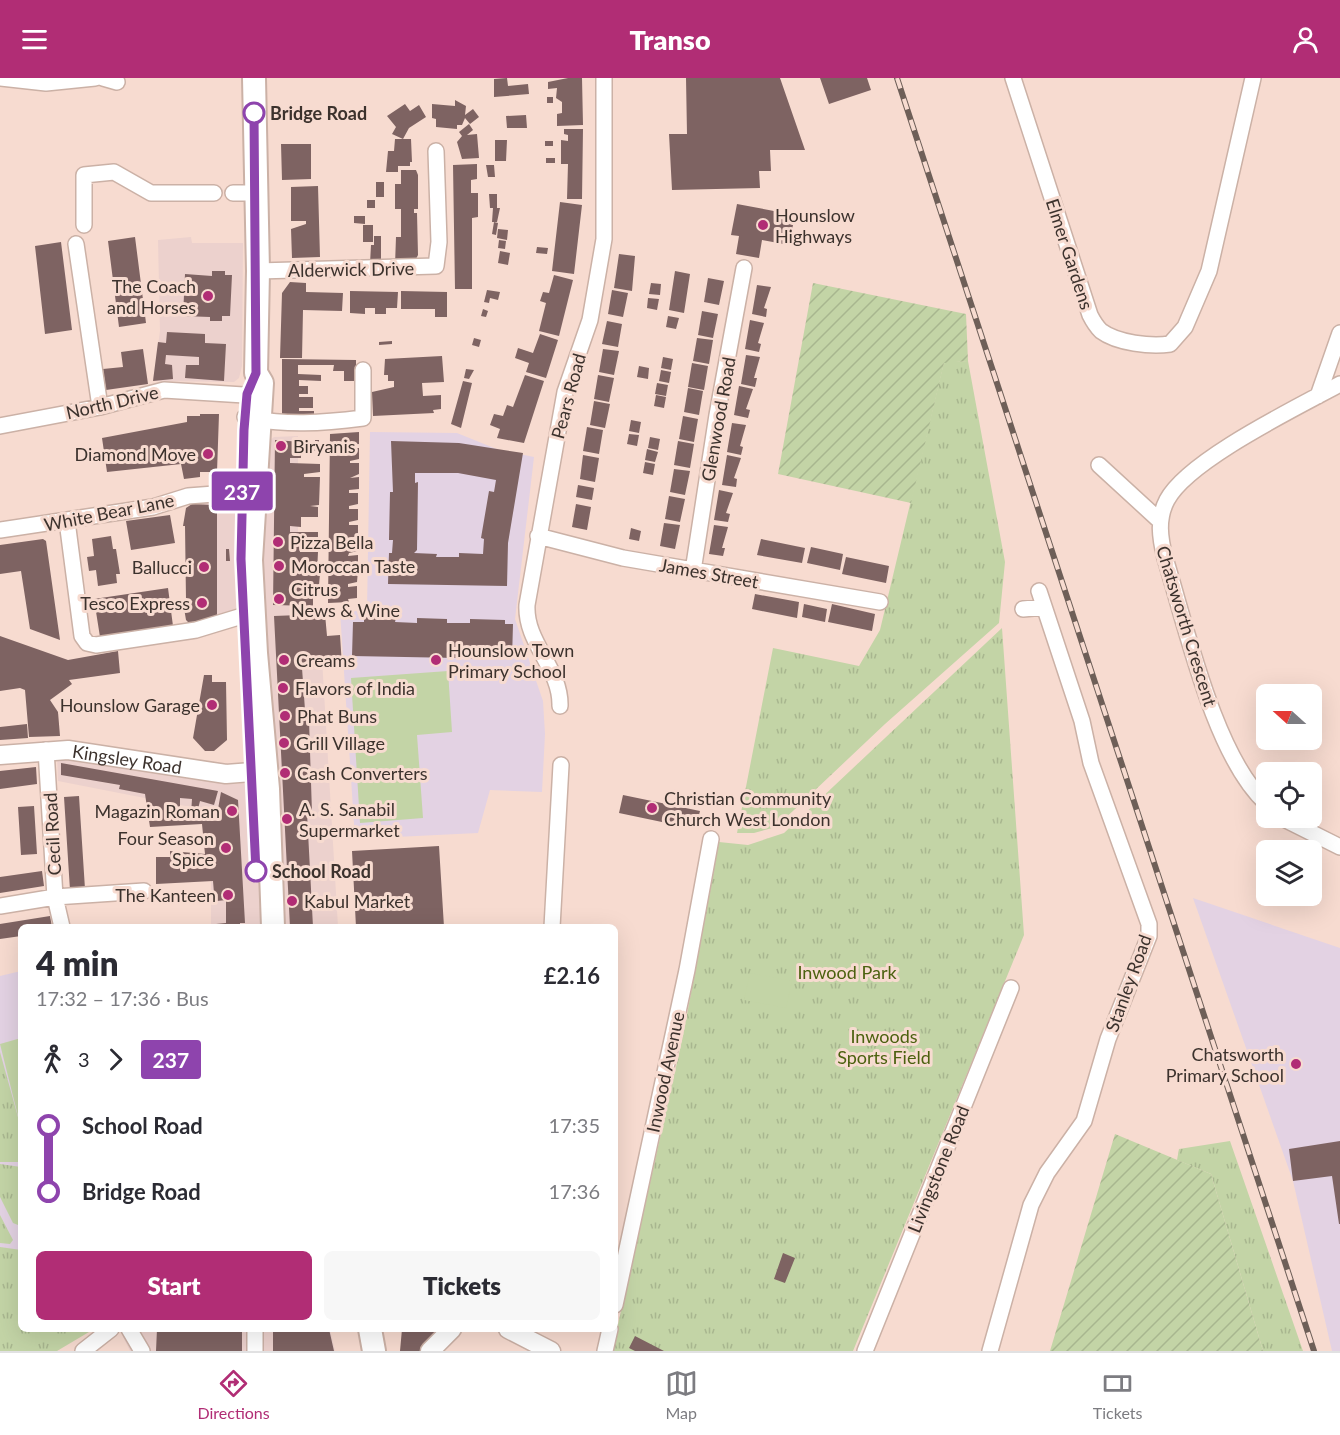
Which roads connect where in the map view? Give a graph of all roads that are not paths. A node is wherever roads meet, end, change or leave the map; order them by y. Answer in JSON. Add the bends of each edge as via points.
{"nodes":[{"id":1,"x":0,"y":78,"type":"edge"},
{"id":2,"x":95,"y":78,"type":"edge"},
{"id":3,"x":254,"y":78,"type":"edge"},
{"id":4,"x":604,"y":78,"type":"edge"},
{"id":5,"x":1013,"y":78,"type":"edge"},
{"id":6,"x":1253,"y":78,"type":"edge"},
{"id":7,"x":436,"y":152,"type":"dead end"},
{"id":8,"x":214,"y":193,"type":"dead end"},
{"id":9,"x":233,"y":193,"type":"dead end"},
{"id":10,"x":256,"y":193,"type":"junction"},
{"id":11,"x":84,"y":225,"type":"dead end"},
{"id":12,"x":76,"y":243,"type":"dead end"},
{"id":13,"x":744,"y":268,"type":"dead end"},
{"id":14,"x":258,"y":271,"type":"junction"},
{"id":15,"x":1340,"y":333,"type":"edge"},
{"id":16,"x":363,"y":370,"type":"dead end"},
{"id":17,"x":1340,"y":384,"type":"edge"},
{"id":18,"x":254,"y":395,"type":"junction"},
{"id":19,"x":1318,"y":396,"type":"junction"},
{"id":20,"x":100,"y":407,"type":"junction"},
{"id":21,"x":252,"y":419,"type":"junction"},
{"id":22,"x":0,"y":426,"type":"edge"},
{"id":23,"x":1099,"y":465,"type":"dead end"},
{"id":24,"x":248,"y":491,"type":"junction"},
{"id":25,"x":67,"y":521,"type":"junction"},
{"id":26,"x":1160,"y":521,"type":"junction"},
{"id":27,"x":0,"y":530,"type":"edge"},
{"id":28,"x":538,"y":537,"type":"junction"},
{"id":29,"x":693,"y":571,"type":"junction"},
{"id":30,"x":1039,"y":591,"type":"dead end"},
{"id":31,"x":880,"y":602,"type":"dead end"},
{"id":32,"x":1044,"y":607,"type":"junction"},
{"id":33,"x":1023,"y":609,"type":"dead end"},
{"id":34,"x":248,"y":614,"type":"junction"},
{"id":35,"x":560,"y":706,"type":"dead end"},
{"id":36,"x":46,"y":750,"type":"junction"},
{"id":37,"x":0,"y":755,"type":"edge"},
{"id":38,"x":561,"y":765,"type":"dead end"},
{"id":39,"x":259,"y":772,"type":"junction"},
{"id":40,"x":1256,"y":794,"type":"edge"},
{"id":41,"x":1302,"y":828,"type":"edge"},
{"id":42,"x":711,"y":839,"type":"dead end"},
{"id":43,"x":1340,"y":847,"type":"edge"},
{"id":44,"x":144,"y":891,"type":"dead end"},
{"id":45,"x":55,"y":897,"type":"junction"},
{"id":46,"x":0,"y":906,"type":"edge"},
{"id":47,"x":61,"y":924,"type":"edge"},
{"id":48,"x":257,"y":924,"type":"edge"},
{"id":49,"x":273,"y":924,"type":"edge"},
{"id":50,"x":552,"y":924,"type":"edge"},
{"id":51,"x":1011,"y":988,"type":"dead end"},
{"id":52,"x":618,"y":1291,"type":"edge"},
{"id":53,"x":107,"y":1332,"type":"edge"},
{"id":54,"x":131,"y":1332,"type":"edge"},
{"id":55,"x":255,"y":1332,"type":"edge"},
{"id":56,"x":371,"y":1332,"type":"edge"},
{"id":57,"x":449,"y":1332,"type":"edge"},
{"id":58,"x":514,"y":1332,"type":"edge"},
{"id":59,"x":609,"y":1332,"type":"edge"},
{"id":60,"x":83,"y":1351,"type":"edge"},
{"id":61,"x":142,"y":1351,"type":"edge"},
{"id":62,"x":255,"y":1351,"type":"edge"},
{"id":63,"x":374,"y":1351,"type":"edge"},
{"id":64,"x":430,"y":1351,"type":"edge"},
{"id":65,"x":550,"y":1351,"type":"edge"},
{"id":66,"x":605,"y":1351,"type":"edge"},
{"id":67,"x":865,"y":1351,"type":"edge"},
{"id":68,"x":990,"y":1351,"type":"edge"}],
"edges":[{"from":1,"to":2,"type":"street","via":[[46,83]]},
{"from":3,"to":10,"type":"main road"},
{"from":4,"to":28,"type":"street","name":"Pears Road","via":[[604,240],[590,320],[565,392]]},
{"from":5,"to":6,"type":"street","name":"Elmer Gardens","via":[[1090,315],[1099,329],[1111,336],[1156,346],[1170,344],[1185,327],[1209,271]]},
{"from":7,"to":14,"type":"street","name":"Alderwick Drive","via":[[436,266]]},
{"from":8,"to":11,"type":"street","via":[[151,193],[114,172],[84,175]]},
{"from":9,"to":10,"type":"street"},
{"from":10,"to":14,"type":"main road"},
{"from":12,"to":20,"type":"street"},
{"from":13,"to":29,"type":"street","name":"Glenwood Road"},
{"from":14,"to":18,"type":"main road","via":[[256,373],[262,382]]},
{"from":15,"to":19,"type":"street"},
{"from":16,"to":21,"type":"street","via":[[363,418],[330,422]]},
{"from":17,"to":19,"type":"street","name":"Chatsworth Crescent"},
{"from":18,"to":20,"type":"street","name":"North Drive","via":[[164,390]]},
{"from":18,"to":21,"type":"main road"},
{"from":19,"to":26,"type":"street","name":"Chatsworth Crescent","via":[[1218,452],[1168,499]]},
{"from":20,"to":22,"type":"street","name":"North Drive"},
{"from":21,"to":24,"type":"main road"},
{"from":23,"to":26,"type":"street"},
{"from":24,"to":25,"type":"street","name":"White Bear Lane","via":[[188,496],[153,507]]},
{"from":24,"to":34,"type":"main road"},
{"from":25,"to":27,"type":"street","name":"White Bear Lane"},
{"from":25,"to":34,"type":"street","via":[[82,636],[87,643],[96,645],[196,630]]},
{"from":26,"to":40,"type":"street","name":"Chatsworth Crescent","via":[[1168,569],[1231,758]]},
{"from":28,"to":29,"type":"street","name":"James Street"},
{"from":28,"to":35,"type":"street","name":"Pears Road","via":[[526,617],[555,678]]},
{"from":29,"to":31,"type":"street","name":"James Street"},
{"from":30,"to":32,"type":"street","name":"Stanley Road"},
{"from":32,"to":33,"type":"street"},
{"from":32,"to":68,"type":"street","name":"Stanley Road","via":[[1149,936],[1108,1039],[1084,1121],[1047,1173],[1031,1205]]},
{"from":34,"to":39,"type":"main road"},
{"from":36,"to":37,"type":"street","name":"Kingsley Road"},
{"from":36,"to":39,"type":"street","name":"Kingsley Road","via":[[230,775]]},
{"from":36,"to":45,"type":"street","name":"Cecil Road"},
{"from":38,"to":50,"type":"street"},
{"from":39,"to":48,"type":"main road"},
{"from":39,"to":49,"type":"main road"},
{"from":41,"to":43,"type":"street"},
{"from":42,"to":52,"type":"street","name":"Inwood Avenue"},
{"from":44,"to":45,"type":"street"},
{"from":45,"to":46,"type":"street","name":"Cecil Road"},
{"from":45,"to":47,"type":"street"},
{"from":51,"to":67,"type":"street","name":"Livingstone Road"},
{"from":53,"to":60,"type":"street"},
{"from":54,"to":61,"type":"street"},
{"from":55,"to":62,"type":"street"},
{"from":56,"to":63,"type":"main road"},
{"from":57,"to":64,"type":"street"},
{"from":58,"to":65,"type":"street"},
{"from":59,"to":66,"type":"street"}]}
